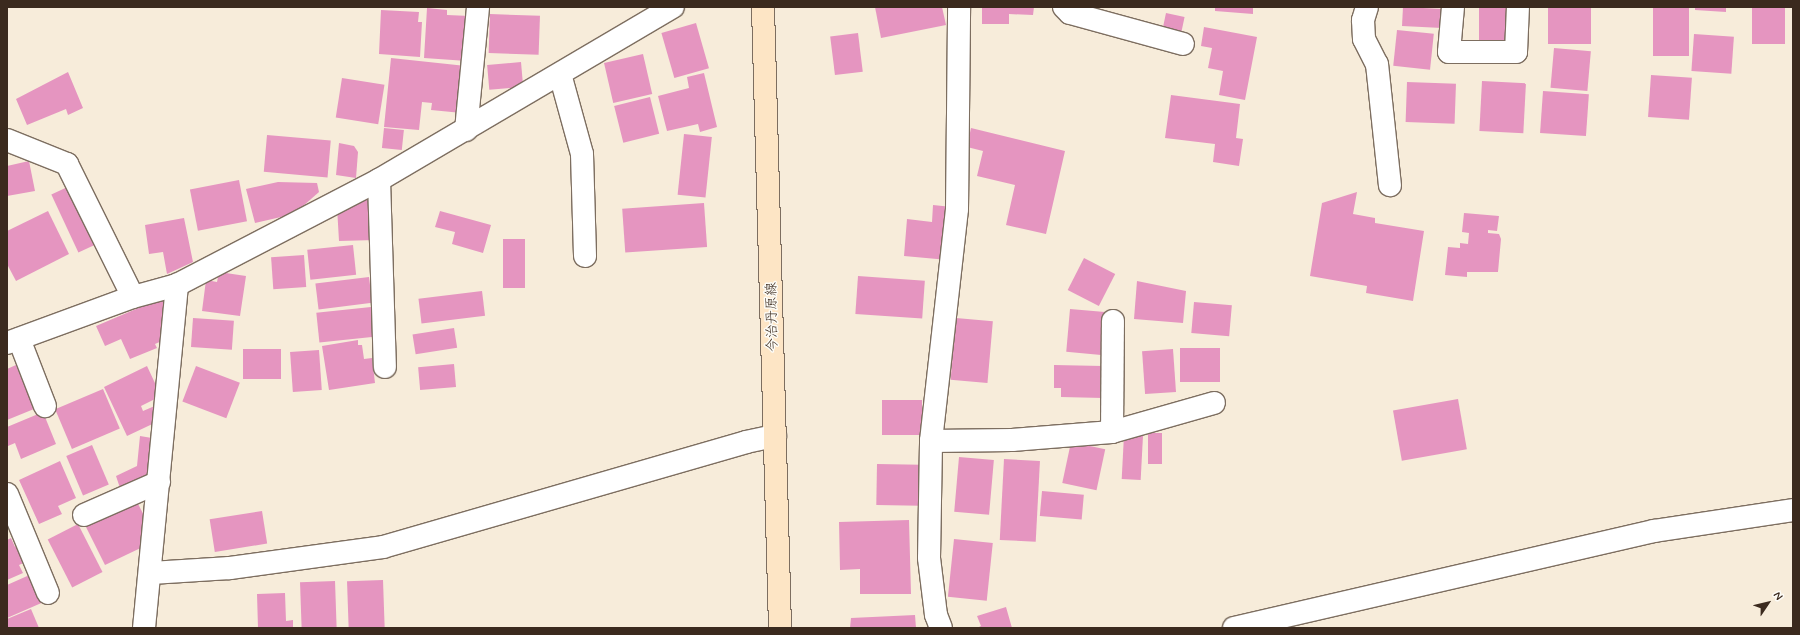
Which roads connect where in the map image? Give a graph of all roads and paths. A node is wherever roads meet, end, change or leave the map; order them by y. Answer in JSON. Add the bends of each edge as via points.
{"nodes":[{"id":1,"x":478,"y":7,"type":"edge"},
{"id":2,"x":673,"y":7,"type":"edge"},
{"id":3,"x":763,"y":7,"type":"edge"},
{"id":4,"x":959,"y":7,"type":"edge"},
{"id":5,"x":1064,"y":7,"type":"edge"},
{"id":6,"x":1367,"y":7,"type":"edge"},
{"id":7,"x":1453,"y":7,"type":"edge"},
{"id":8,"x":1518,"y":7,"type":"edge"},
{"id":9,"x":1183,"y":44,"type":"dead end"},
{"id":10,"x":560,"y":74,"type":"junction"},
{"id":11,"x":466,"y":130,"type":"junction"},
{"id":12,"x":7,"y":140,"type":"edge"},
{"id":13,"x":379,"y":180,"type":"junction"},
{"id":14,"x":1390,"y":185,"type":"dead end"},
{"id":15,"x":585,"y":256,"type":"dead end"},
{"id":16,"x":177,"y":286,"type":"junction"},
{"id":17,"x":133,"y":297,"type":"junction"},
{"id":18,"x":1113,"y":321,"type":"dead end"},
{"id":19,"x":13,"y":341,"type":"edge"},
{"id":20,"x":385,"y":367,"type":"dead end"},
{"id":21,"x":1214,"y":403,"type":"dead end"},
{"id":22,"x":45,"y":406,"type":"dead end"},
{"id":23,"x":1112,"y":432,"type":"junction"},
{"id":24,"x":775,"y":436,"type":"junction"},
{"id":25,"x":930,"y":441,"type":"junction"},
{"id":26,"x":159,"y":482,"type":"junction"},
{"id":27,"x":7,"y":494,"type":"edge"},
{"id":28,"x":1793,"y":510,"type":"edge"},
{"id":29,"x":84,"y":515,"type":"dead end"},
{"id":30,"x":151,"y":573,"type":"junction"},
{"id":31,"x":48,"y":593,"type":"dead end"},
{"id":32,"x":144,"y":628,"type":"edge"},
{"id":33,"x":780,"y":628,"type":"edge"},
{"id":34,"x":941,"y":628,"type":"edge"},
{"id":35,"x":1234,"y":628,"type":"edge"}],
"edges":[{"from":1,"to":11,"type":"street"},
{"from":2,"to":10,"type":"street"},
{"from":3,"to":24,"type":"main road","name":"今治丹原線"},
{"from":4,"to":25,"type":"street","via":[[957,209]]},
{"from":5,"to":9,"type":"street","via":[[1070,13]]},
{"from":6,"to":14,"type":"street","via":[[1363,20],[1364,39],[1377,64]]},
{"from":7,"to":8,"type":"street","via":[[1449,52],[1516,52]]},
{"from":10,"to":11,"type":"street"},
{"from":10,"to":15,"type":"street","via":[[582,154]]},
{"from":11,"to":13,"type":"street"},
{"from":12,"to":17,"type":"street","via":[[67,164]]},
{"from":13,"to":16,"type":"street"},
{"from":13,"to":20,"type":"street"},
{"from":16,"to":17,"type":"street"},
{"from":16,"to":26,"type":"street"},
{"from":17,"to":19,"type":"street"},
{"from":18,"to":23,"type":"street"},
{"from":19,"to":22,"type":"street"},
{"from":21,"to":23,"type":"street"},
{"from":23,"to":25,"type":"street","via":[[1012,440]]},
{"from":24,"to":30,"type":"street","via":[[746,442],[383,547],[230,568]]},
{"from":24,"to":33,"type":"main road","name":"今治丹原線"},
{"from":25,"to":34,"type":"street","via":[[929,558],[936,615]]},
{"from":26,"to":29,"type":"street"},
{"from":26,"to":30,"type":"street"},
{"from":27,"to":31,"type":"street"},
{"from":28,"to":35,"type":"street","via":[[1654,531]]},
{"from":30,"to":32,"type":"street"}]}
